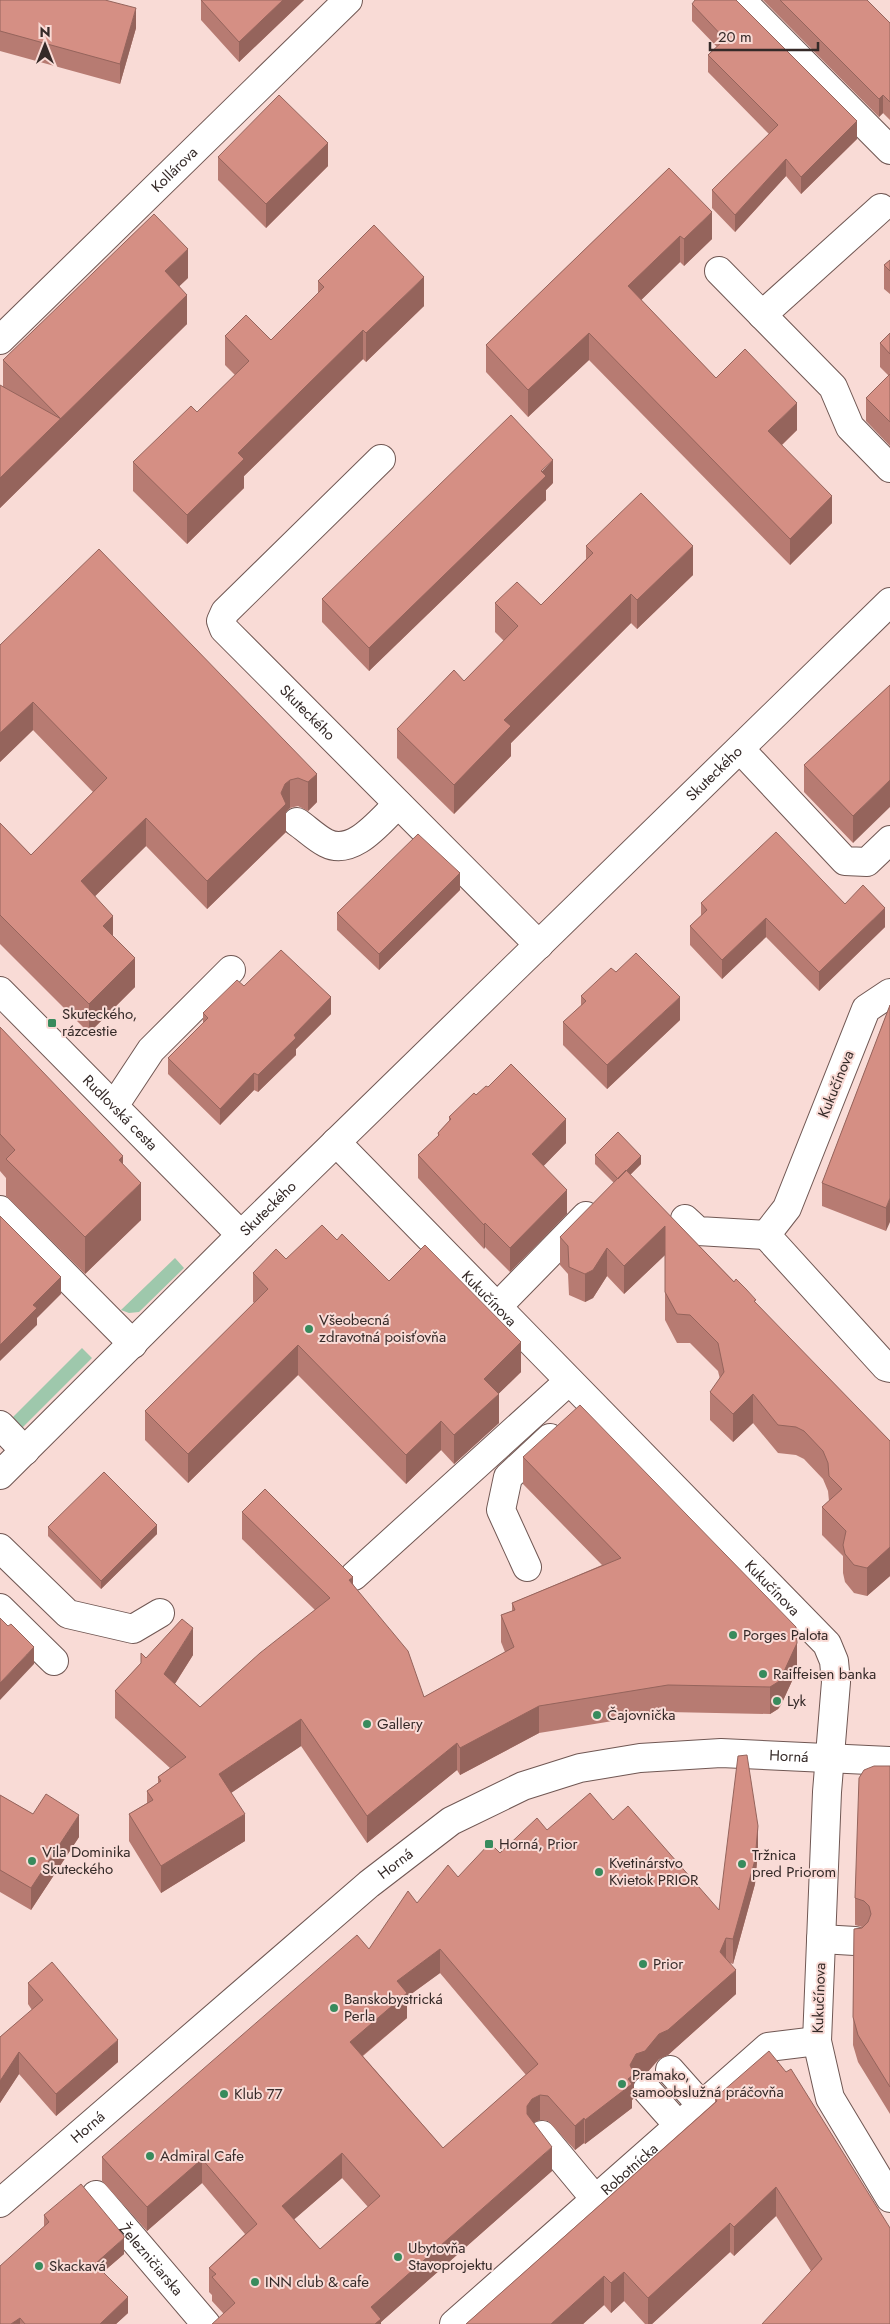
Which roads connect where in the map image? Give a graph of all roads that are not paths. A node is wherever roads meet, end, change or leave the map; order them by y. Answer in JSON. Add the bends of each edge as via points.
{"nodes":[{"id":1,"x":348,"y":0,"type":"edge"},
{"id":2,"x":741,"y":0,"type":"edge"},
{"id":3,"x":890,"y":150,"type":"edge"},
{"id":4,"x":881,"y":208,"type":"dead end"},
{"id":5,"x":719,"y":271,"type":"dead end"},
{"id":6,"x":762,"y":315,"type":"junction"},
{"id":7,"x":0,"y":340,"type":"edge"},
{"id":8,"x":381,"y":459,"type":"dead end"},
{"id":9,"x":890,"y":468,"type":"edge"},
{"id":10,"x":890,"y":602,"type":"edge"},
{"id":11,"x":740,"y":749,"type":"junction"},
{"id":12,"x":398,"y":804,"type":"junction"},
{"id":13,"x":297,"y":822,"type":"dead end"},
{"id":14,"x":890,"y":840,"type":"edge"},
{"id":15,"x":539,"y":945,"type":"junction"},
{"id":16,"x":231,"y":970,"type":"dead end"},
{"id":17,"x":0,"y":991,"type":"edge"},
{"id":18,"x":890,"y":993,"type":"edge"},
{"id":19,"x":114,"y":1106,"type":"junction"},
{"id":20,"x":336,"y":1142,"type":"junction"},
{"id":21,"x":594,"y":1208,"type":"edge"},
{"id":22,"x":0,"y":1210,"type":"edge"},
{"id":23,"x":685,"y":1219,"type":"dead end"},
{"id":24,"x":241,"y":1236,"type":"junction"},
{"id":25,"x":766,"y":1236,"type":"junction"},
{"id":26,"x":497,"y":1307,"type":"junction"},
{"id":27,"x":133,"y":1344,"type":"junction"},
{"id":28,"x":890,"y":1368,"type":"edge"},
{"id":29,"x":569,"y":1381,"type":"junction"},
{"id":30,"x":577,"y":1414,"type":"junction"},
{"id":31,"x":0,"y":1424,"type":"edge"},
{"id":32,"x":25,"y":1451,"type":"junction"},
{"id":33,"x":0,"y":1475,"type":"edge"},
{"id":34,"x":0,"y":1548,"type":"edge"},
{"id":35,"x":527,"y":1567,"type":"dead end"},
{"id":36,"x":354,"y":1576,"type":"edge"},
{"id":37,"x":0,"y":1608,"type":"edge"},
{"id":38,"x":160,"y":1613,"type":"dead end"},
{"id":39,"x":54,"y":1661,"type":"dead end"},
{"id":40,"x":829,"y":1757,"type":"junction"},
{"id":41,"x":890,"y":1761,"type":"edge"},
{"id":42,"x":821,"y":1939,"type":"junction"},
{"id":43,"x":855,"y":1941,"type":"edge"},
{"id":44,"x":817,"y":2041,"type":"junction"},
{"id":45,"x":670,"y":2070,"type":"dead end"},
{"id":46,"x":647,"y":2090,"type":"dead end"},
{"id":47,"x":702,"y":2106,"type":"junction"},
{"id":48,"x":679,"y":2126,"type":"junction"},
{"id":49,"x":542,"y":2135,"type":"edge"},
{"id":50,"x":96,"y":2195,"type":"dead end"},
{"id":51,"x":890,"y":2198,"type":"edge"},
{"id":52,"x":596,"y":2200,"type":"junction"},
{"id":53,"x":0,"y":2203,"type":"edge"},
{"id":54,"x":206,"y":2324,"type":"edge"},
{"id":55,"x":454,"y":2324,"type":"edge"}],
"edges":[{"from":1,"to":7,"type":"street","name":"Kollárova"},
{"from":2,"to":3,"type":"street"},
{"from":4,"to":6,"type":"street"},
{"from":5,"to":6,"type":"street"},
{"from":6,"to":9,"type":"street","via":[[833,387],[850,427]]},
{"from":8,"to":12,"type":"street","name":"Skuteckého","via":[[225,612],[221,620],[224,630]]},
{"from":10,"to":11,"type":"street","name":"Skuteckého"},
{"from":11,"to":14,"type":"street","via":[[845,861],[867,862]]},
{"from":11,"to":15,"type":"street","name":"Skuteckého"},
{"from":12,"to":13,"type":"street","via":[[359,840],[345,846],[327,844]]},
{"from":12,"to":15,"type":"street","name":"Skuteckého"},
{"from":15,"to":20,"type":"street","name":"Skuteckého"},
{"from":16,"to":19,"type":"street","via":[[151,1050]]},
{"from":17,"to":19,"type":"street","name":"Rudlovská cesta"},
{"from":18,"to":25,"type":"street","name":"Kukučínova","via":[[866,1009],[787,1208]]},
{"from":19,"to":24,"type":"street","name":"Rudlovská cesta"},
{"from":20,"to":24,"type":"street","name":"Skuteckého"},
{"from":20,"to":26,"type":"street","name":"Kukučínova"},
{"from":21,"to":26,"type":"street"},
{"from":22,"to":27,"type":"street"},
{"from":23,"to":25,"type":"street","via":[[698,1231]]},
{"from":24,"to":27,"type":"street","name":"Skuteckého"},
{"from":25,"to":28,"type":"street"},
{"from":26,"to":29,"type":"street","name":"Kukučínova"},
{"from":27,"to":32,"type":"street","name":"Skuteckého"},
{"from":29,"to":30,"type":"street","name":"Kukučínova"},
{"from":29,"to":36,"type":"street"},
{"from":30,"to":35,"type":"street","via":[[508,1477],[501,1510]]},
{"from":30,"to":40,"type":"street","name":"Kukučínova","via":[[827,1644],[834,1661],[836,1682]]},
{"from":31,"to":32,"type":"street"},
{"from":32,"to":33,"type":"street","name":"Skuteckého"},
{"from":34,"to":38,"type":"street","via":[[68,1614],[133,1629]]},
{"from":37,"to":39,"type":"street"},
{"from":40,"to":41,"type":"street","name":"Horná"},
{"from":40,"to":42,"type":"street","name":"Kukučínova"},
{"from":40,"to":53,"type":"street","name":"Horná","via":[[721,1753],[640,1758],[588,1767],[522,1786],[451,1821],[361,1891]]},
{"from":42,"to":43,"type":"street"},
{"from":42,"to":44,"type":"street","name":"Kukučínova"},
{"from":44,"to":47,"type":"street","name":"Robotnícka","via":[[768,2047]]},
{"from":44,"to":51,"type":"street","name":"Kukučínova","via":[[830,2098]]},
{"from":45,"to":47,"type":"street"},
{"from":46,"to":48,"type":"street"},
{"from":47,"to":48,"type":"street","name":"Robotnícka"},
{"from":48,"to":52,"type":"street","name":"Robotnícka"},
{"from":49,"to":52,"type":"street"},
{"from":50,"to":54,"type":"street","name":"Železničiarska"},
{"from":52,"to":55,"type":"street","name":"Robotnícka"}]}
